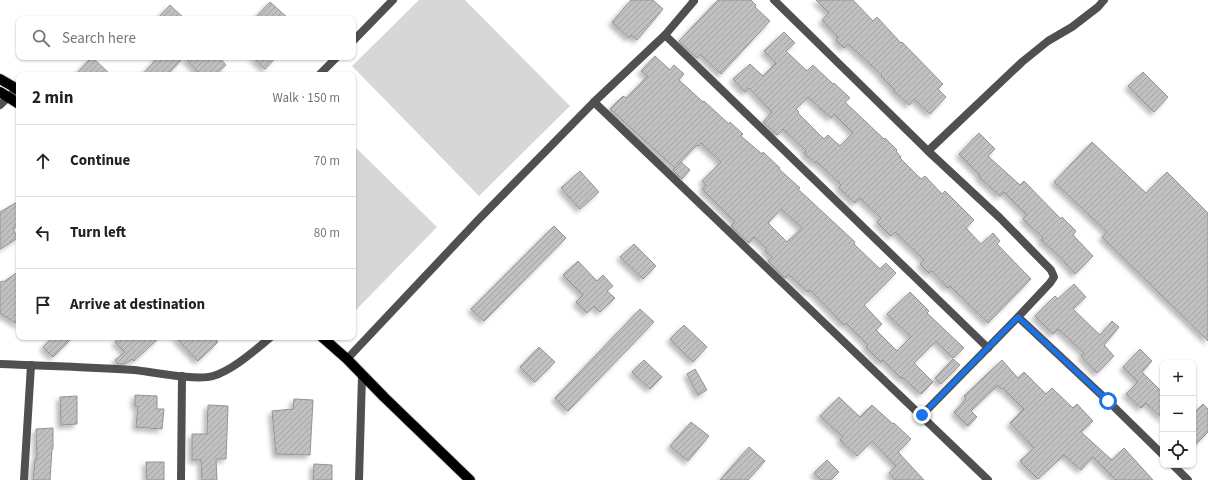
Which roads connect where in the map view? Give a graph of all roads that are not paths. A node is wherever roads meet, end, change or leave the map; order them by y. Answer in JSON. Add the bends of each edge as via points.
{"nodes":[{"id":1,"x":393,"y":0,"type":"edge"},
{"id":2,"x":694,"y":0,"type":"edge"},
{"id":3,"x":774,"y":0,"type":"edge"},
{"id":4,"x":1104,"y":0,"type":"edge"},
{"id":5,"x":665,"y":35,"type":"junction"},
{"id":6,"x":356,"y":37,"type":"edge"},
{"id":7,"x":334,"y":60,"type":"edge"},
{"id":8,"x":322,"y":72,"type":"edge"},
{"id":9,"x":0,"y":79,"type":"edge"},
{"id":10,"x":16,"y":89,"type":"edge"},
{"id":11,"x":16,"y":91,"type":"edge"},
{"id":12,"x":3,"y":98,"type":"edge"},
{"id":13,"x":594,"y":102,"type":"junction"},
{"id":14,"x":16,"y":103,"type":"edge"},
{"id":15,"x":928,"y":151,"type":"junction"},
{"id":16,"x":1018,"y":317,"type":"junction"},
{"id":17,"x":267,"y":340,"type":"edge"},
{"id":18,"x":325,"y":340,"type":"edge"},
{"id":19,"x":988,"y":348,"type":"junction"},
{"id":20,"x":347,"y":359,"type":"junction"},
{"id":21,"x":0,"y":364,"type":"edge"},
{"id":22,"x":31,"y":365,"type":"junction"},
{"id":23,"x":182,"y":376,"type":"junction"},
{"id":24,"x":362,"y":376,"type":"junction"},
{"id":25,"x":922,"y":415,"type":"junction"},
{"id":26,"x":1160,"y":452,"type":"edge"},
{"id":27,"x":1176,"y":468,"type":"edge"},
{"id":28,"x":24,"y":480,"type":"edge"},
{"id":29,"x":181,"y":480,"type":"edge"},
{"id":30,"x":359,"y":480,"type":"edge"},
{"id":31,"x":470,"y":480,"type":"edge"},
{"id":32,"x":988,"y":480,"type":"edge"},
{"id":33,"x":1188,"y":480,"type":"edge"}],
"edges":[{"from":1,"to":6,"type":"street"},
{"from":2,"to":5,"type":"street"},
{"from":3,"to":15,"type":"street"},
{"from":4,"to":15,"type":"street","via":[[1022,62]]},
{"from":5,"to":13,"type":"street"},
{"from":5,"to":19,"type":"street"},
{"from":7,"to":8,"type":"street"},
{"from":9,"to":10,"type":"main road"},
{"from":11,"to":12,"type":"street"},
{"from":12,"to":14,"type":"main road"},
{"from":13,"to":20,"type":"street"},
{"from":13,"to":25,"type":"street"},
{"from":15,"to":16,"type":"street","via":[[1051,270],[1054,277],[1050,283]]},
{"from":16,"to":19,"type":"street"},
{"from":16,"to":26,"type":"street"},
{"from":17,"to":23,"type":"street","via":[[226,371],[212,377]]},
{"from":18,"to":20,"type":"main road"},
{"from":19,"to":25,"type":"street"},
{"from":20,"to":24,"type":"main road"},
{"from":21,"to":22,"type":"street"},
{"from":22,"to":23,"type":"street","via":[[135,370]]},
{"from":22,"to":28,"type":"street"},
{"from":23,"to":29,"type":"street"},
{"from":24,"to":30,"type":"street"},
{"from":24,"to":31,"type":"main road"},
{"from":25,"to":32,"type":"street"},
{"from":27,"to":33,"type":"street"}]}
